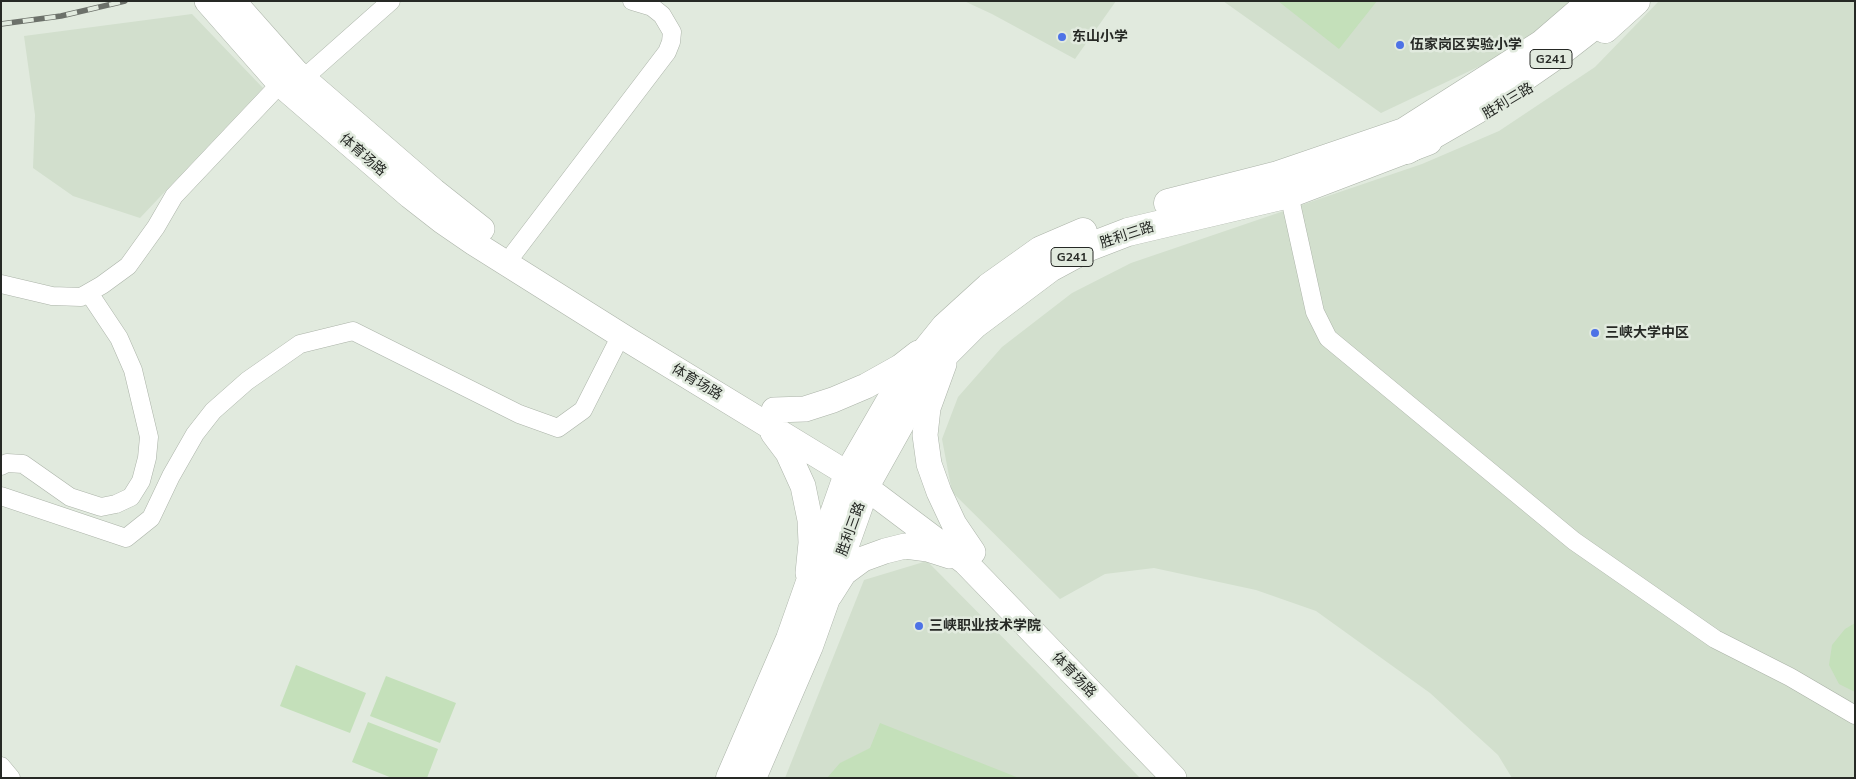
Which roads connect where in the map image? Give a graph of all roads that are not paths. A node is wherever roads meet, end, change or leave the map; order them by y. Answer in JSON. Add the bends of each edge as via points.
{"nodes":[{"id":1,"x":207,"y":1,"type":"edge"},
{"id":2,"x":234,"y":1,"type":"edge"},
{"id":3,"x":391,"y":1,"type":"edge"},
{"id":4,"x":632,"y":1,"type":"edge"},
{"id":5,"x":1592,"y":1,"type":"edge"},
{"id":6,"x":1605,"y":1,"type":"edge"},
{"id":7,"x":1619,"y":1,"type":"edge"},
{"id":8,"x":1636,"y":1,"type":"edge"},
{"id":9,"x":292,"y":81,"type":"junction"},
{"id":10,"x":1476,"y":104,"type":"junction"},
{"id":11,"x":1405,"y":141,"type":"junction"},
{"id":12,"x":1289,"y":194,"type":"junction"},
{"id":13,"x":514,"y":253,"type":"junction"},
{"id":14,"x":1,"y":284,"type":"edge"},
{"id":15,"x":88,"y":293,"type":"junction"},
{"id":16,"x":621,"y":335,"type":"junction"},
{"id":17,"x":943,"y":344,"type":"junction"},
{"id":18,"x":770,"y":417,"type":"junction"},
{"id":19,"x":1,"y":466,"type":"edge"},
{"id":20,"x":861,"y":474,"type":"junction"},
{"id":21,"x":1,"y":496,"type":"edge"},
{"id":22,"x":969,"y":557,"type":"junction"},
{"id":23,"x":815,"y":599,"type":"junction"},
{"id":24,"x":1855,"y":716,"type":"edge"},
{"id":25,"x":1,"y":766,"type":"edge"},
{"id":26,"x":10,"y":778,"type":"edge"},
{"id":27,"x":730,"y":778,"type":"edge"},
{"id":28,"x":752,"y":778,"type":"edge"},
{"id":29,"x":1174,"y":778,"type":"edge"},
{"id":30,"x":1187,"y":778,"type":"edge"}],
"edges":[{"from":1,"to":9,"type":"main road","name":"体育场路"},
{"from":2,"to":9,"type":"main road","name":"体育场路"},
{"from":3,"to":9,"type":"street"},
{"from":4,"to":13,"type":"street","via":[[652,7],[662,15],[672,32],[667,52]]},
{"from":5,"to":11,"type":"main road","name":"胜利三路","number":"G241","via":[[1542,44]]},
{"from":6,"to":10,"type":"main road","number":"G241"},
{"from":7,"to":10,"type":"main road","number":"G241","via":[[1556,55]]},
{"from":8,"to":11,"type":"main road","name":"胜利三路","number":"G241","via":[[1577,54],[1532,88],[1482,117]]},
{"from":9,"to":13,"type":"main road","name":"体育场路"},
{"from":9,"to":15,"type":"street","via":[[174,196],[128,266]]},
{"from":9,"to":16,"type":"main road","name":"体育场路","via":[[410,196],[442,221]]},
{"from":10,"to":11,"type":"main road","number":"G241"},
{"from":11,"to":12,"type":"main road","name":"胜利三路","number":"G241"},
{"from":11,"to":17,"type":"main road","name":"胜利三路","number":"G241","via":[[1121,215],[1097,225],[1041,250],[990,287],[945,327]]},
{"from":12,"to":17,"type":"main road","name":"胜利三路","number":"G241","via":[[1128,232],[1089,248],[1050,268]]},
{"from":12,"to":24,"type":"street","via":[[1315,312],[1328,338],[1574,542],[1715,639],[1790,677]]},
{"from":13,"to":18,"type":"main road","name":"体育场路"},
{"from":14,"to":15,"type":"street","via":[[52,296]]},
{"from":15,"to":19,"type":"street","via":[[120,338],[134,370],[148,437],[141,481],[131,496],[101,507],[70,498],[23,464]]},
{"from":16,"to":18,"type":"main road","name":"体育场路"},
{"from":16,"to":21,"type":"street","via":[[583,410],[558,428],[520,414],[353,331],[300,344],[247,381],[213,410],[195,434],[150,518],[126,538]]},
{"from":17,"to":18,"type":"main road","via":[[866,386],[805,409]]},
{"from":17,"to":20,"type":"main road","name":"胜利三路","number":"G241","via":[[919,390]]},
{"from":17,"to":22,"type":"main road","via":[[925,435],[929,464],[939,492]]},
{"from":18,"to":20,"type":"main road","name":"体育场路"},
{"from":18,"to":23,"type":"main road","via":[[803,486],[810,520]]},
{"from":20,"to":22,"type":"main road","name":"体育场路"},
{"from":20,"to":23,"type":"main road","name":"胜利三路","number":"G241"},
{"from":22,"to":23,"type":"main road","via":[[905,546],[885,551],[863,559]]},
{"from":22,"to":29,"type":"main road","name":"体育场路"},
{"from":22,"to":30,"type":"main road","name":"体育场路"},
{"from":23,"to":27,"type":"main road","name":"胜利三路","number":"G241","via":[[790,639]]},
{"from":23,"to":28,"type":"main road","name":"胜利三路","number":"G241","via":[[809,646]]},
{"from":25,"to":26,"type":"street"}]}
